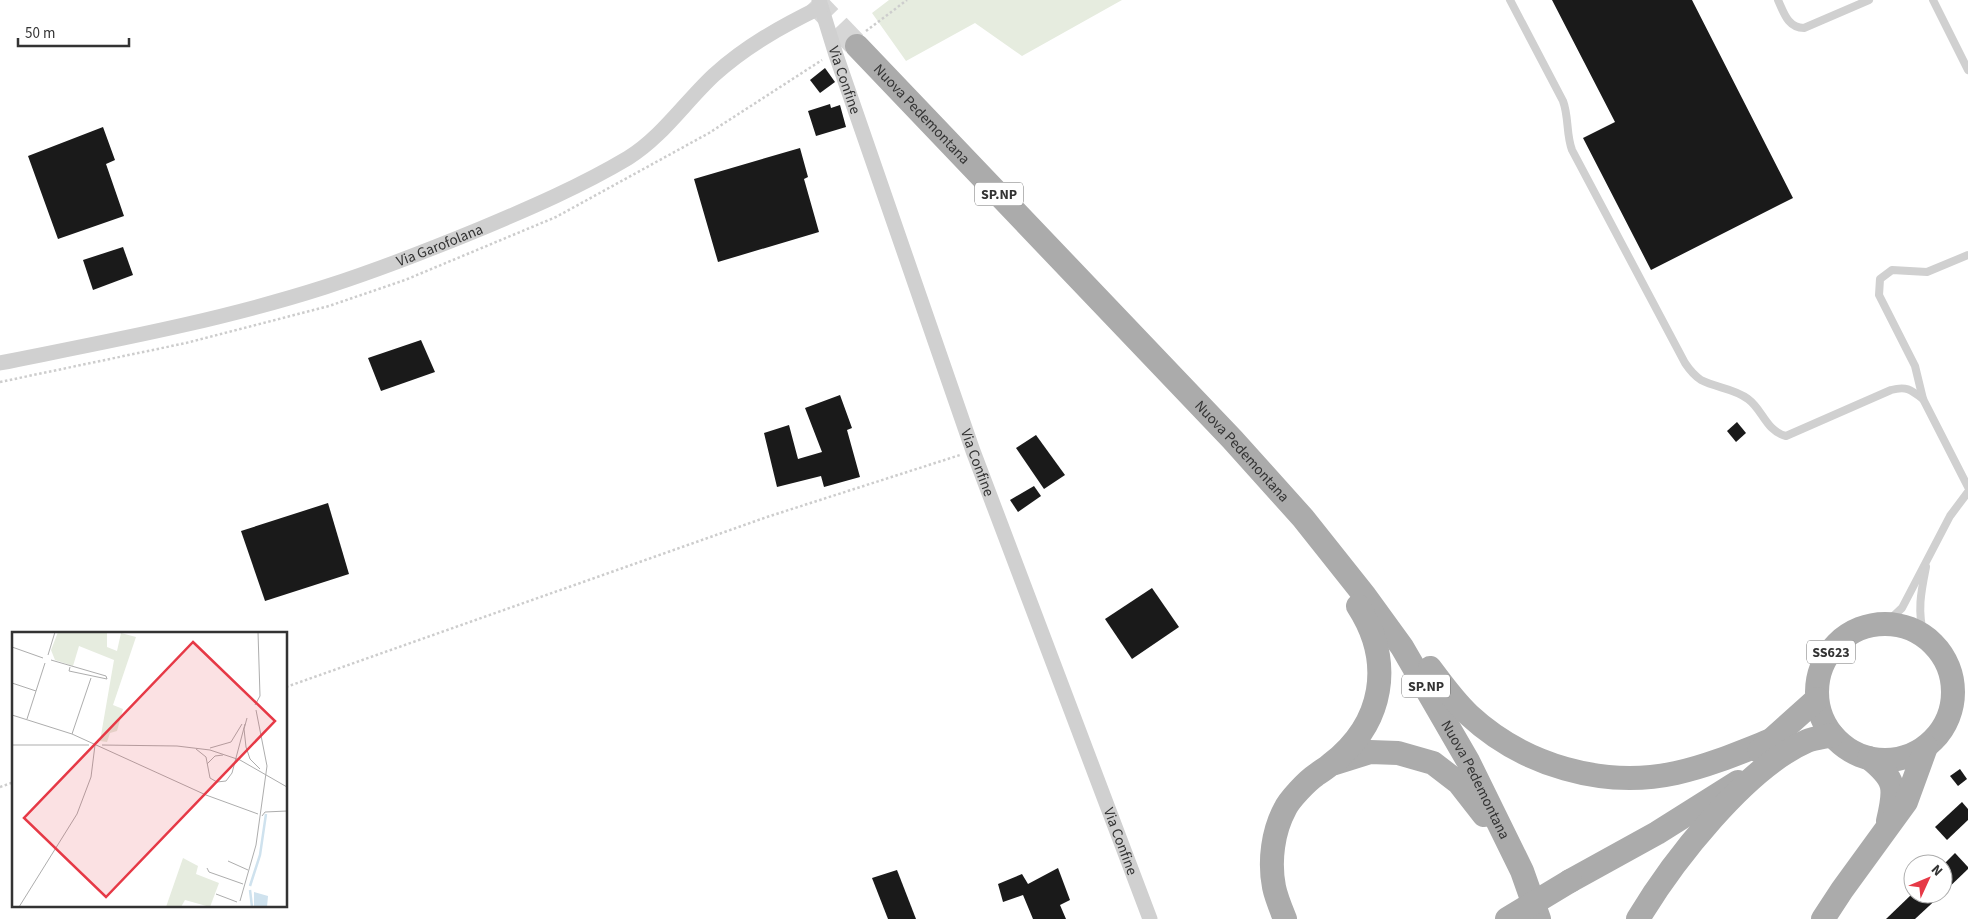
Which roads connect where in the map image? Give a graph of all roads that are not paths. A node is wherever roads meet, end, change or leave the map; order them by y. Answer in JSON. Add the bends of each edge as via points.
{"nodes":[{"id":1,"x":1510,"y":0,"type":"edge"},
{"id":2,"x":1778,"y":0,"type":"edge"},
{"id":3,"x":1869,"y":0,"type":"edge"},
{"id":4,"x":1934,"y":0,"type":"edge"},
{"id":5,"x":820,"y":3,"type":"edge"},
{"id":6,"x":860,"y":39,"type":"tunnel mouth"},
{"id":7,"x":1968,"y":70,"type":"edge"},
{"id":8,"x":1968,"y":255,"type":"edge"},
{"id":9,"x":1141,"y":343,"type":"junction"},
{"id":10,"x":0,"y":363,"type":"edge"},
{"id":11,"x":1923,"y":399,"type":"junction"},
{"id":12,"x":1968,"y":488,"type":"edge"},
{"id":13,"x":1968,"y":492,"type":"edge"},
{"id":14,"x":1303,"y":518,"type":"junction"},
{"id":15,"x":1927,"y":561,"type":"junction"},
{"id":16,"x":1885,"y":624,"type":"junction"},
{"id":17,"x":1924,"y":636,"type":"junction"},
{"id":18,"x":1958,"y":669,"type":"edge"},
{"id":19,"x":1968,"y":697,"type":"edge"},
{"id":20,"x":1817,"y":700,"type":"junction"},
{"id":21,"x":1949,"y":715,"type":"junction"},
{"id":22,"x":1832,"y":735,"type":"junction"},
{"id":23,"x":1926,"y":747,"type":"junction"},
{"id":24,"x":1774,"y":749,"type":"junction"},
{"id":25,"x":1869,"y":758,"type":"junction"},
{"id":26,"x":1331,"y":764,"type":"junction"},
{"id":27,"x":1887,"y":828,"type":"junction"},
{"id":28,"x":1522,"y":871,"type":"junction"},
{"id":29,"x":1150,"y":919,"type":"edge"},
{"id":30,"x":1285,"y":919,"type":"edge"},
{"id":31,"x":1507,"y":919,"type":"edge"},
{"id":32,"x":1538,"y":919,"type":"edge"},
{"id":33,"x":1638,"y":919,"type":"edge"},
{"id":34,"x":1823,"y":919,"type":"edge"}],
"edges":[{"from":1,"to":11,"type":"lane","via":[[1567,110],[1572,150],[1692,372],[1701,380],[1734,390],[1749,399],[1770,428],[1786,436],[1891,390],[1903,387]]},
{"from":2,"to":3,"type":"lane","via":[[1790,23],[1804,28]]},
{"from":4,"to":7,"type":"lane"},
{"from":5,"to":10,"type":"street","name":"Via Garofolana","via":[[746,49],[715,74],[630,157],[586,182],[508,217],[324,287],[183,325]]},
{"from":5,"to":29,"type":"street","name":"Via Confine","via":[[973,450]]},
{"from":6,"to":9,"type":"main road","name":"Nuova Pedemontana","number":"SP.NP"},
{"from":8,"to":11,"type":"lane","via":[[1927,272],[1892,270],[1883,275],[1879,283],[1879,295],[1915,366]]},
{"from":9,"to":14,"type":"main road","name":"Nuova Pedemontana","number":"SP.NP"},
{"from":9,"to":26,"type":"main road","via":[[1185,406],[1279,509],[1352,596],[1369,624],[1378,652],[1377,700],[1362,732]]},
{"from":11,"to":12,"type":"lane"},
{"from":13,"to":15,"type":"lane","via":[[1950,516]]},
{"from":14,"to":24,"type":"main road","via":[[1328,536],[1364,574],[1459,705],[1496,736],[1528,756],[1600,777],[1639,778],[1674,774]]},
{"from":14,"to":28,"type":"main road","name":"Nuova Pedemontana","number":"SP.NP","via":[[1402,647],[1468,761]]},
{"from":15,"to":16,"type":"lane","via":[[1902,608]]},
{"from":15,"to":17,"type":"lane","via":[[1919,601],[1919,620]]},
{"from":16,"to":17,"type":"main road","number":"SS623","via":[[1898,625]]},
{"from":16,"to":20,"type":"main road","number":"SS623","via":[[1848,634],[1834,647],[1823,662]]},
{"from":17,"to":18,"type":"main road","number":"SS623"},
{"from":18,"to":21,"type":"main road","number":"SS623","via":[[1952,681]]},
{"from":19,"to":21,"type":"main road","number":"SS623","via":[[1963,698]]},
{"from":20,"to":22,"type":"main road","number":"SS623"},
{"from":20,"to":24,"type":"main road"},
{"from":21,"to":23,"type":"main road","number":"SS623"},
{"from":22,"to":24,"type":"main road"},
{"from":22,"to":25,"type":"main road","number":"SS623","via":[[1849,750]]},
{"from":23,"to":25,"type":"main road","number":"SS623","via":[[1908,756],[1889,760]]},
{"from":23,"to":27,"type":"main road","number":"SS623","via":[[1906,802]]},
{"from":24,"to":31,"type":"main road","bridge":true,"via":[[1657,832]]},
{"from":24,"to":33,"type":"main road","via":[[1699,835]]},
{"from":25,"to":27,"type":"main road","number":"SS623","via":[[1891,780],[1893,792]]},
{"from":26,"to":28,"type":"main road","via":[[1370,752],[1398,753],[1433,763],[1459,784],[1490,821]]},
{"from":26,"to":30,"type":"main road","via":[[1314,776],[1286,807],[1276,832],[1272,861],[1274,888]]},
{"from":27,"to":34,"type":"main road","number":"SS623"},
{"from":28,"to":32,"type":"main road","name":"Nuova Pedemontana","number":"SP.NP"}]}
